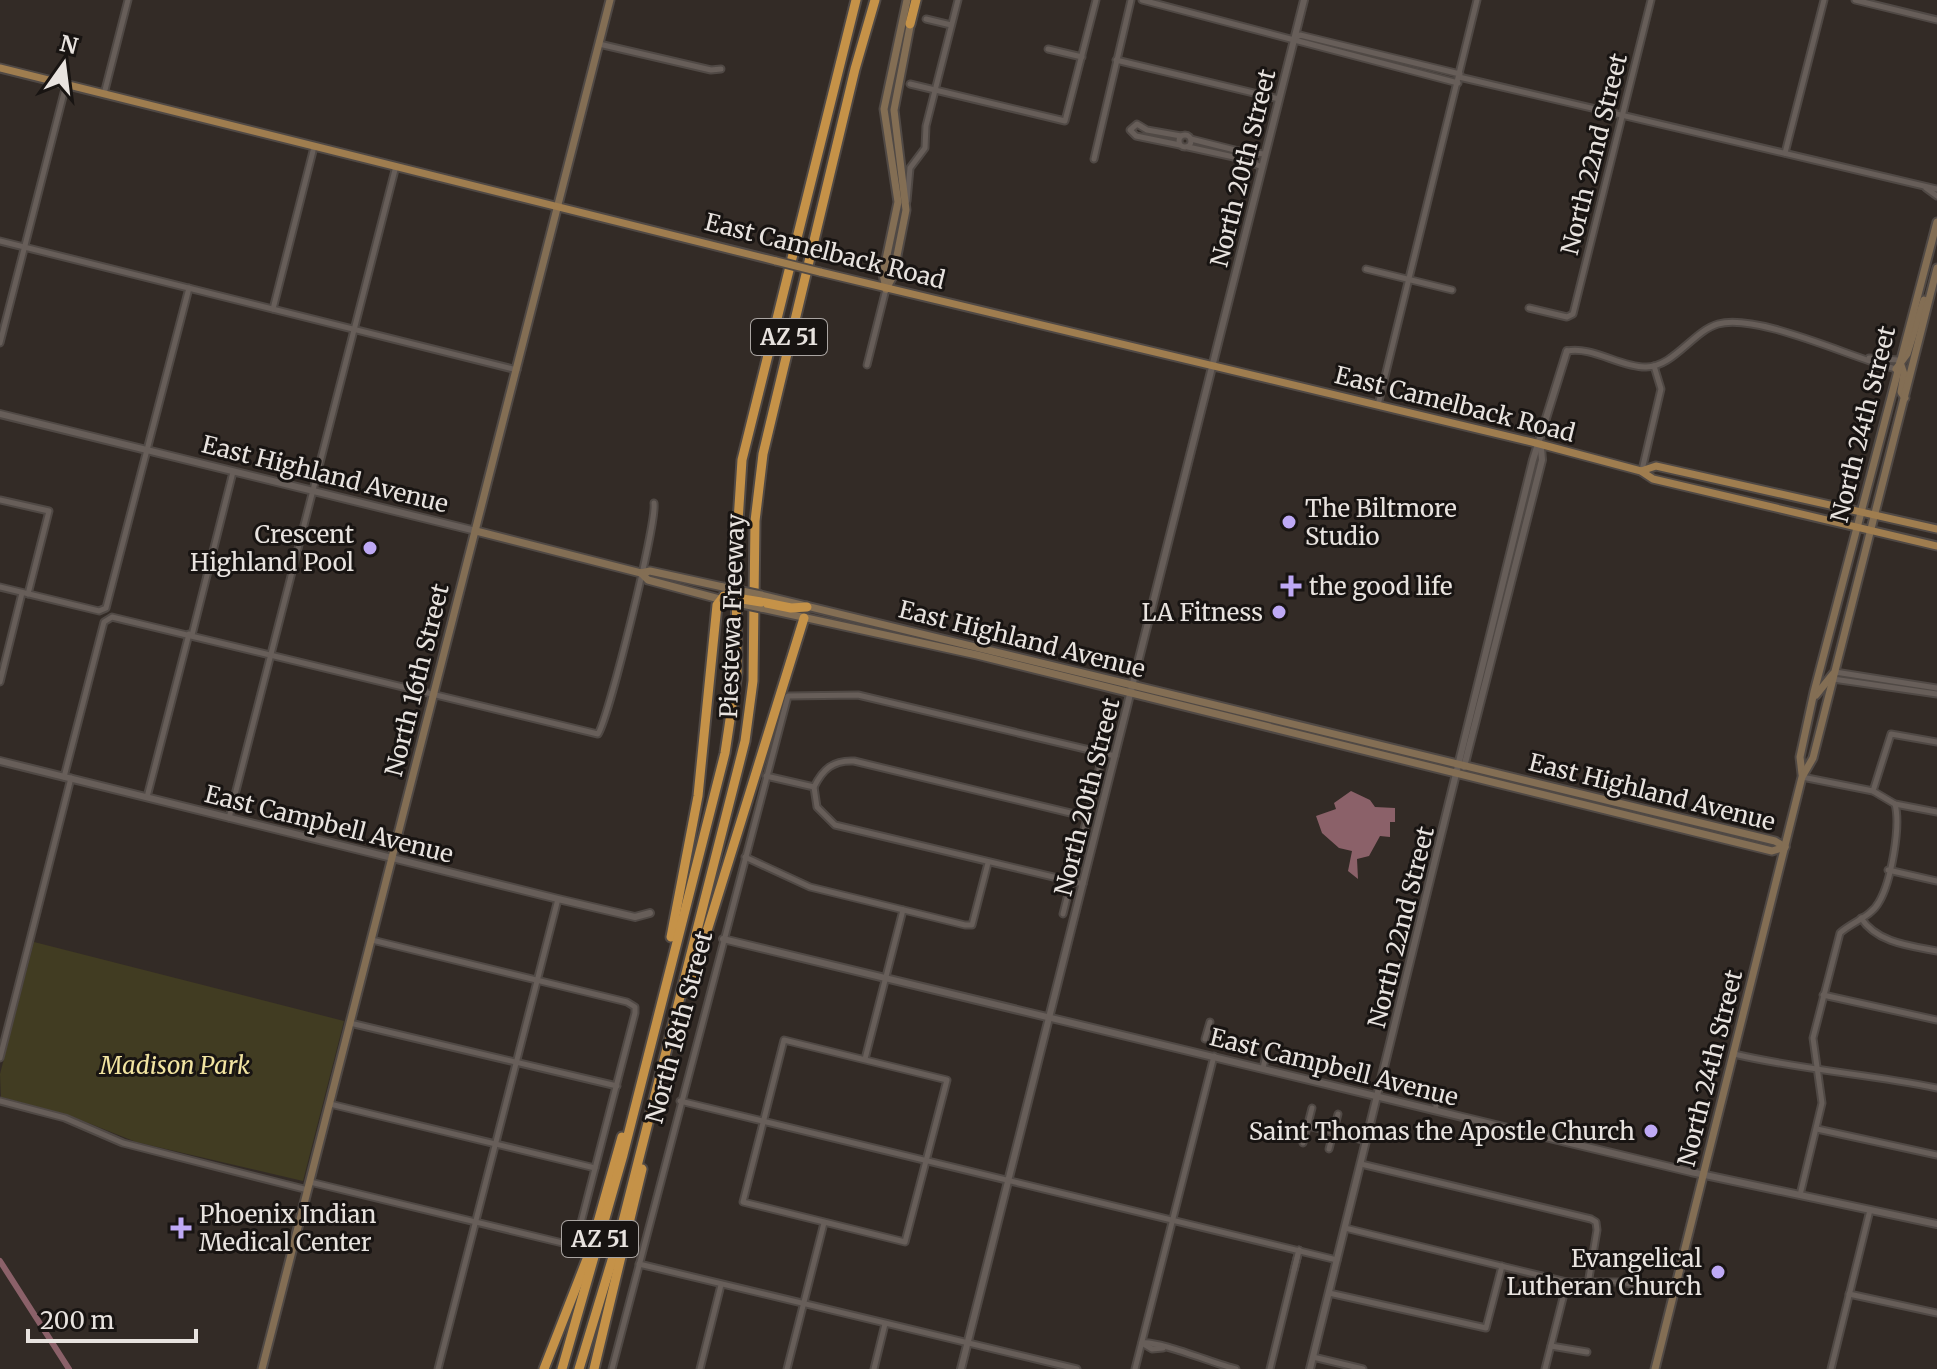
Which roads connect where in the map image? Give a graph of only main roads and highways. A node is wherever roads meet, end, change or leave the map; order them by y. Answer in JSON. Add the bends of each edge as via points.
{"nodes":[{"id":1,"x":610,"y":0,"type":"edge"},
{"id":2,"x":856,"y":0,"type":"edge"},
{"id":3,"x":875,"y":0,"type":"edge"},
{"id":4,"x":907,"y":0,"type":"edge"},
{"id":5,"x":915,"y":0,"type":"edge"},
{"id":6,"x":910,"y":24,"type":"joint"},
{"id":7,"x":0,"y":68,"type":"edge"},
{"id":8,"x":559,"y":206,"type":"junction"},
{"id":9,"x":1937,"y":222,"type":"edge"},
{"id":10,"x":1937,"y":265,"type":"edge"},
{"id":11,"x":886,"y":289,"type":"junction"},
{"id":12,"x":1899,"y":364,"type":"junction"},
{"id":13,"x":1905,"y":398,"type":"junction"},
{"id":14,"x":1641,"y":471,"type":"junction"},
{"id":15,"x":1861,"y":513,"type":"junction"},
{"id":16,"x":1876,"y":517,"type":"junction"},
{"id":17,"x":1858,"y":527,"type":"junction"},
{"id":18,"x":1937,"y":529,"type":"edge"},
{"id":19,"x":476,"y":531,"type":"junction"},
{"id":20,"x":1872,"y":532,"type":"junction"},
{"id":21,"x":1937,"y":546,"type":"edge"},
{"id":22,"x":641,"y":573,"type":"junction"},
{"id":23,"x":722,"y":595,"type":"junction"},
{"id":24,"x":761,"y":602,"type":"junction"},
{"id":25,"x":807,"y":607,"type":"junction"},
{"id":26,"x":804,"y":618,"type":"junction"},
{"id":27,"x":977,"y":652,"type":"junction"},
{"id":28,"x":1839,"y":653,"type":"junction"},
{"id":29,"x":1834,"y":676,"type":"junction"},
{"id":30,"x":1818,"y":680,"type":"junction"},
{"id":31,"x":1133,"y":690,"type":"junction"},
{"id":32,"x":1810,"y":709,"type":"junction"},
{"id":33,"x":1352,"y":739,"type":"junction"},
{"id":34,"x":1350,"y":748,"type":"junction"},
{"id":35,"x":1802,"y":777,"type":"junction"},
{"id":36,"x":1680,"y":818,"type":"junction"},
{"id":37,"x":1678,"y":828,"type":"junction"},
{"id":38,"x":1785,"y":847,"type":"junction"},
{"id":39,"x":651,"y":1035,"type":"junction"},
{"id":40,"x":670,"y":1040,"type":"junction"},
{"id":41,"x":633,"y":1108,"type":"junction"},
{"id":42,"x":651,"y":1114,"type":"junction"},
{"id":43,"x":262,"y":1369,"type":"edge"},
{"id":44,"x":544,"y":1369,"type":"edge"},
{"id":45,"x":562,"y":1369,"type":"edge"},
{"id":46,"x":579,"y":1369,"type":"edge"},
{"id":47,"x":594,"y":1369,"type":"edge"},
{"id":48,"x":1655,"y":1369,"type":"edge"}],
"edges":[{"from":1,"to":8,"type":"main road","name":"North 16th Street"},
{"from":2,"to":39,"type":"highway","name":"Piestewa Freeway","number":"AZ 51","via":[[742,460],[733,712]]},
{"from":3,"to":40,"type":"highway","name":"Piestewa Freeway","number":"AZ 51","via":[[767,431],[755,521],[755,654],[745,741]]},
{"from":4,"to":11,"type":"main road","via":[[884,109],[898,202],[883,274]]},
{"from":5,"to":6,"type":"highway"},
{"from":6,"to":11,"type":"main road","via":[[894,110],[907,202]]},
{"from":7,"to":8,"type":"main road","name":"East Camelback Road"},
{"from":8,"to":11,"type":"main road","name":"East Camelback Road","bridge":true},
{"from":8,"to":19,"type":"main road","name":"North 16th Street"},
{"from":9,"to":12,"type":"main road","name":"North 24th Street"},
{"from":10,"to":12,"type":"main road"},
{"from":10,"to":13,"type":"main road","name":"North 24th Street"},
{"from":11,"to":14,"type":"main road","name":"East Camelback Road"},
{"from":12,"to":13,"type":"main road"},
{"from":12,"to":15,"type":"main road","name":"North 24th Street"},
{"from":13,"to":16,"type":"main road","name":"North 24th Street"},
{"from":14,"to":15,"type":"main road","name":"East Camelback Road","via":[[1656,466]]},
{"from":14,"to":17,"type":"main road","name":"East Camelback Road","via":[[1653,479]]},
{"from":15,"to":16,"type":"main road","name":"East Camelback Road"},
{"from":15,"to":17,"type":"main road","name":"North 24th Street"},
{"from":16,"to":18,"type":"main road","name":"East Camelback Road"},
{"from":16,"to":20,"type":"main road","name":"North 24th Street"},
{"from":17,"to":20,"type":"main road","name":"East Camelback Road"},
{"from":17,"to":30,"type":"main road","name":"North 24th Street"},
{"from":19,"to":22,"type":"main road","name":"East Highland Avenue"},
{"from":19,"to":43,"type":"main road","name":"North 16th Street"},
{"from":20,"to":21,"type":"main road","name":"East Camelback Road"},
{"from":20,"to":28,"type":"main road","name":"North 24th Street"},
{"from":22,"to":23,"type":"main road","name":"East Highland Avenue","via":[[650,571]]},
{"from":22,"to":23,"type":"main road","name":"East Highland Avenue","via":[[648,580]]},
{"from":23,"to":24,"type":"highway","bridge":true},
{"from":23,"to":39,"type":"highway","via":[[694,821]]},
{"from":24,"to":25,"type":"highway"},
{"from":24,"to":26,"type":"main road","name":"East Highland Avenue"},
{"from":25,"to":26,"type":"main road"},
{"from":25,"to":27,"type":"main road","name":"East Highland Avenue"},
{"from":26,"to":27,"type":"main road","name":"East Highland Avenue"},
{"from":26,"to":40,"type":"highway"},
{"from":27,"to":31,"type":"main road","name":"East Highland Avenue"},
{"from":28,"to":29,"type":"main road","name":"North 24th Street"},
{"from":28,"to":30,"type":"main road"},
{"from":29,"to":32,"type":"main road"},
{"from":29,"to":35,"type":"main road","name":"North 24th Street","via":[[1813,758]]},
{"from":30,"to":32,"type":"main road","name":"North 24th Street"},
{"from":31,"to":33,"type":"main road","name":"East Highland Avenue"},
{"from":31,"to":34,"type":"main road","name":"East Highland Avenue"},
{"from":32,"to":35,"type":"main road","name":"North 24th Street","via":[[1800,757]]},
{"from":33,"to":34,"type":"main road"},
{"from":33,"to":36,"type":"main road","name":"East Highland Avenue"},
{"from":34,"to":37,"type":"main road","name":"East Highland Avenue"},
{"from":35,"to":38,"type":"main road","name":"North 24th Street"},
{"from":36,"to":37,"type":"main road"},
{"from":36,"to":38,"type":"main road","name":"East Highland Avenue"},
{"from":37,"to":38,"type":"main road","name":"East Highland Avenue","via":[[1772,851]]},
{"from":38,"to":48,"type":"main road","name":"North 24th Street"},
{"from":39,"to":41,"type":"highway","name":"Piestewa Freeway","number":"AZ 51"},
{"from":40,"to":42,"type":"highway","name":"Piestewa Freeway","number":"AZ 51"},
{"from":41,"to":44,"type":"highway","via":[[589,1254]]},
{"from":41,"to":45,"type":"highway","name":"Piestewa Freeway","number":"AZ 51"},
{"from":42,"to":46,"type":"highway","name":"Piestewa Freeway","number":"AZ 51"},
{"from":42,"to":47,"type":"highway"}]}
